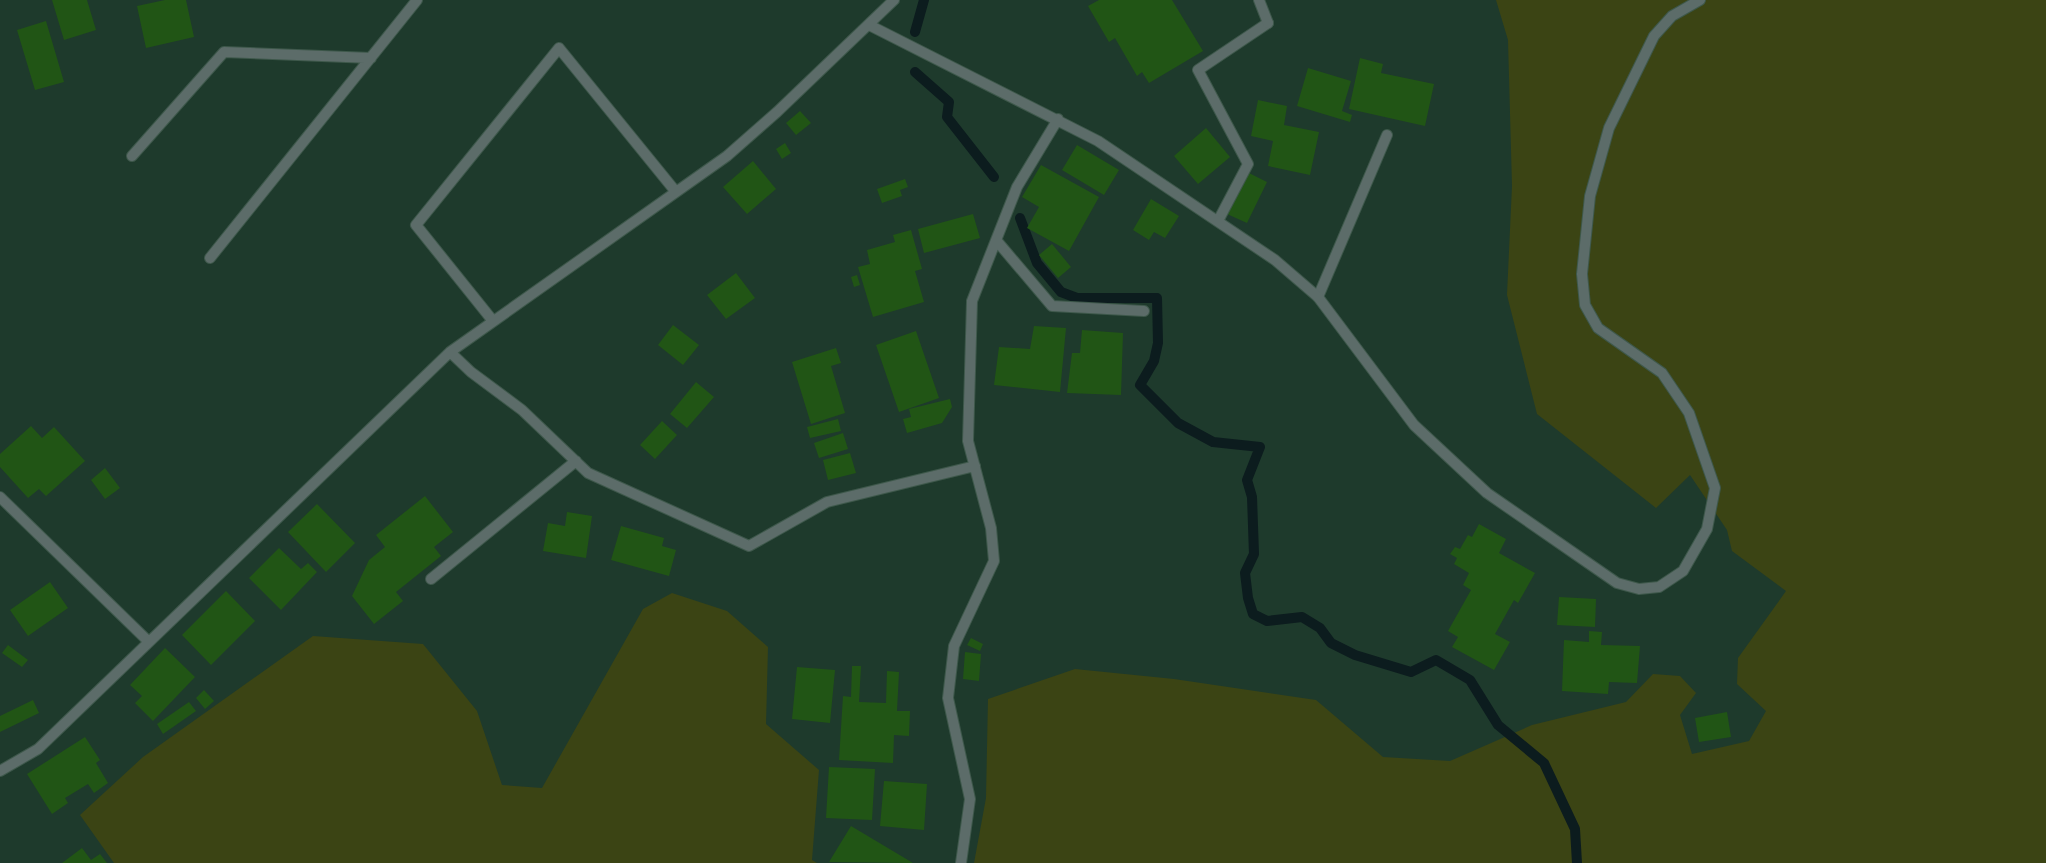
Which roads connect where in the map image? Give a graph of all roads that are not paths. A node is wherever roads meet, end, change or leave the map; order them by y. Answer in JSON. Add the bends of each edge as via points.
{"nodes":[{"id":1,"x":417,"y":0,"type":"edge"},
{"id":2,"x":894,"y":0,"type":"edge"},
{"id":3,"x":1258,"y":0,"type":"edge"},
{"id":4,"x":1700,"y":0,"type":"edge"},
{"id":5,"x":869,"y":25,"type":"junction"},
{"id":6,"x":371,"y":58,"type":"junction"},
{"id":7,"x":1058,"y":119,"type":"junction"},
{"id":8,"x":1387,"y":135,"type":"dead end"},
{"id":9,"x":132,"y":156,"type":"dead end"},
{"id":10,"x":676,"y":192,"type":"junction"},
{"id":11,"x":1218,"y":221,"type":"junction"},
{"id":12,"x":996,"y":240,"type":"junction"},
{"id":13,"x":210,"y":258,"type":"dead end"},
{"id":14,"x":1318,"y":297,"type":"junction"},
{"id":15,"x":1144,"y":312,"type":"dead end"},
{"id":16,"x":493,"y":321,"type":"junction"},
{"id":17,"x":450,"y":352,"type":"junction"},
{"id":18,"x":576,"y":461,"type":"junction"},
{"id":19,"x":975,"y":466,"type":"junction"},
{"id":20,"x":0,"y":497,"type":"edge"},
{"id":21,"x":431,"y":579,"type":"dead end"},
{"id":22,"x":149,"y":642,"type":"junction"},
{"id":23,"x":0,"y":771,"type":"edge"},
{"id":24,"x":961,"y":863,"type":"edge"}],
"edges":[{"from":1,"to":6,"type":"street"},
{"from":2,"to":5,"type":"street"},
{"from":3,"to":11,"type":"street","via":[[1268,23],[1198,70],[1248,164]]},
{"from":4,"to":14,"type":"street","via":[[1672,16],[1654,36],[1609,128],[1590,196],[1582,274],[1586,305],[1598,328],[1662,373],[1689,413],[1715,488],[1707,529],[1683,571],[1659,587],[1639,589],[1617,583],[1487,493],[1414,425]]},
{"from":5,"to":7,"type":"street"},
{"from":5,"to":10,"type":"street","via":[[728,156]]},
{"from":6,"to":9,"type":"street","via":[[224,52]]},
{"from":6,"to":13,"type":"street"},
{"from":7,"to":11,"type":"street","via":[[1098,141]]},
{"from":7,"to":12,"type":"street","via":[[1017,187]]},
{"from":8,"to":14,"type":"street"},
{"from":10,"to":16,"type":"street"},
{"from":10,"to":16,"type":"street","via":[[559,48],[416,225]]},
{"from":11,"to":14,"type":"street","via":[[1275,260]]},
{"from":12,"to":15,"type":"street","via":[[1052,306]]},
{"from":12,"to":19,"type":"street","via":[[972,301],[968,441]]},
{"from":16,"to":17,"type":"street"},
{"from":17,"to":18,"type":"street","via":[[471,372],[522,410]]},
{"from":17,"to":22,"type":"street"},
{"from":18,"to":19,"type":"street","via":[[588,473],[749,546],[827,502]]},
{"from":18,"to":21,"type":"street"},
{"from":19,"to":24,"type":"street","via":[[991,528],[994,561],[954,646],[948,698],[970,799]]},
{"from":20,"to":22,"type":"street"},
{"from":22,"to":23,"type":"street","via":[[38,749]]}]}
